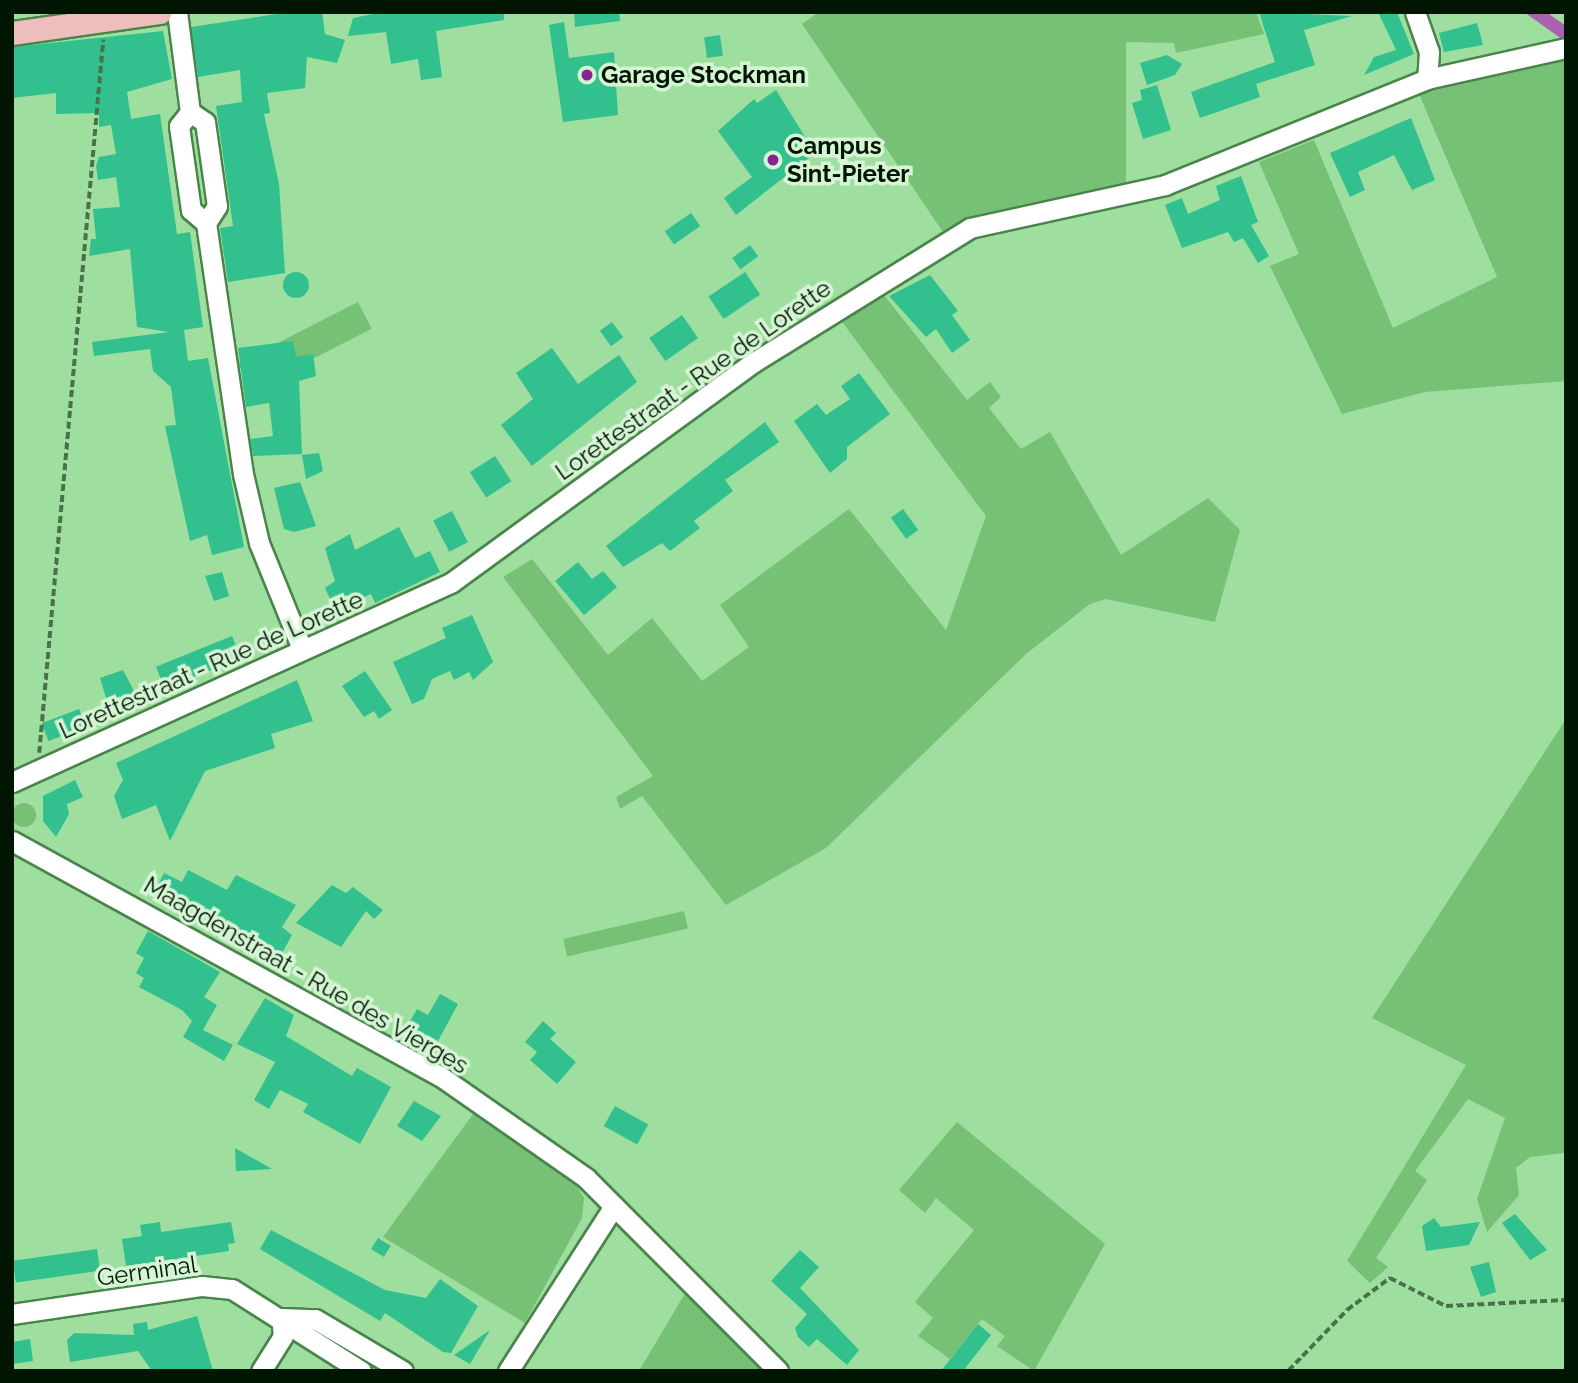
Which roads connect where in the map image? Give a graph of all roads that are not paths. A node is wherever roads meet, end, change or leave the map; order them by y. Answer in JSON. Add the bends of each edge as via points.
{"nodes":[{"id":1,"x":160,"y":12,"type":"edge"},
{"id":2,"x":177,"y":12,"type":"edge"},
{"id":3,"x":1415,"y":12,"type":"edge"},
{"id":4,"x":12,"y":33,"type":"edge"},
{"id":5,"x":1566,"y":48,"type":"edge"},
{"id":6,"x":1427,"y":79,"type":"junction"},
{"id":7,"x":302,"y":649,"type":"junction"},
{"id":8,"x":12,"y":782,"type":"edge"},
{"id":9,"x":12,"y":841,"type":"edge"},
{"id":10,"x":614,"y":1206,"type":"junction"},
{"id":11,"x":12,"y":1314,"type":"edge"},
{"id":12,"x":281,"y":1318,"type":"junction"},
{"id":13,"x":261,"y":1371,"type":"edge"},
{"id":14,"x":361,"y":1371,"type":"edge"},
{"id":15,"x":404,"y":1371,"type":"edge"},
{"id":16,"x":508,"y":1371,"type":"edge"},
{"id":17,"x":778,"y":1371,"type":"edge"}],
"edges":[{"from":1,"to":4,"type":"main road"},
{"from":2,"to":7,"type":"street","via":[[190,112],[205,122],[217,206],[206,223],[250,506]]},
{"from":3,"to":6,"type":"street","via":[[1429,52]]},
{"from":5,"to":6,"type":"street","name":"Lorettestraat - Rue de Lorette"},
{"from":6,"to":7,"type":"street","name":"Lorettestraat - Rue de Lorette","via":[[1165,184],[991,222],[945,240],[744,369],[465,575]]},
{"from":7,"to":8,"type":"street","name":"Lorettestraat - Rue de Lorette"},
{"from":9,"to":10,"type":"street","name":"Maagdenstraat - Rue des Vierges","via":[[425,1065],[586,1178]]},
{"from":10,"to":16,"type":"street"},
{"from":10,"to":17,"type":"street","name":"Maagdenstraat - Rue des Vierges"},
{"from":11,"to":12,"type":"street","name":"Germinal","via":[[202,1286],[232,1289]]},
{"from":12,"to":13,"type":"street","via":[[283,1336]]},
{"from":12,"to":14,"type":"street","name":"Germinal"},
{"from":12,"to":15,"type":"street","name":"Germinal","via":[[315,1319]]}]}
